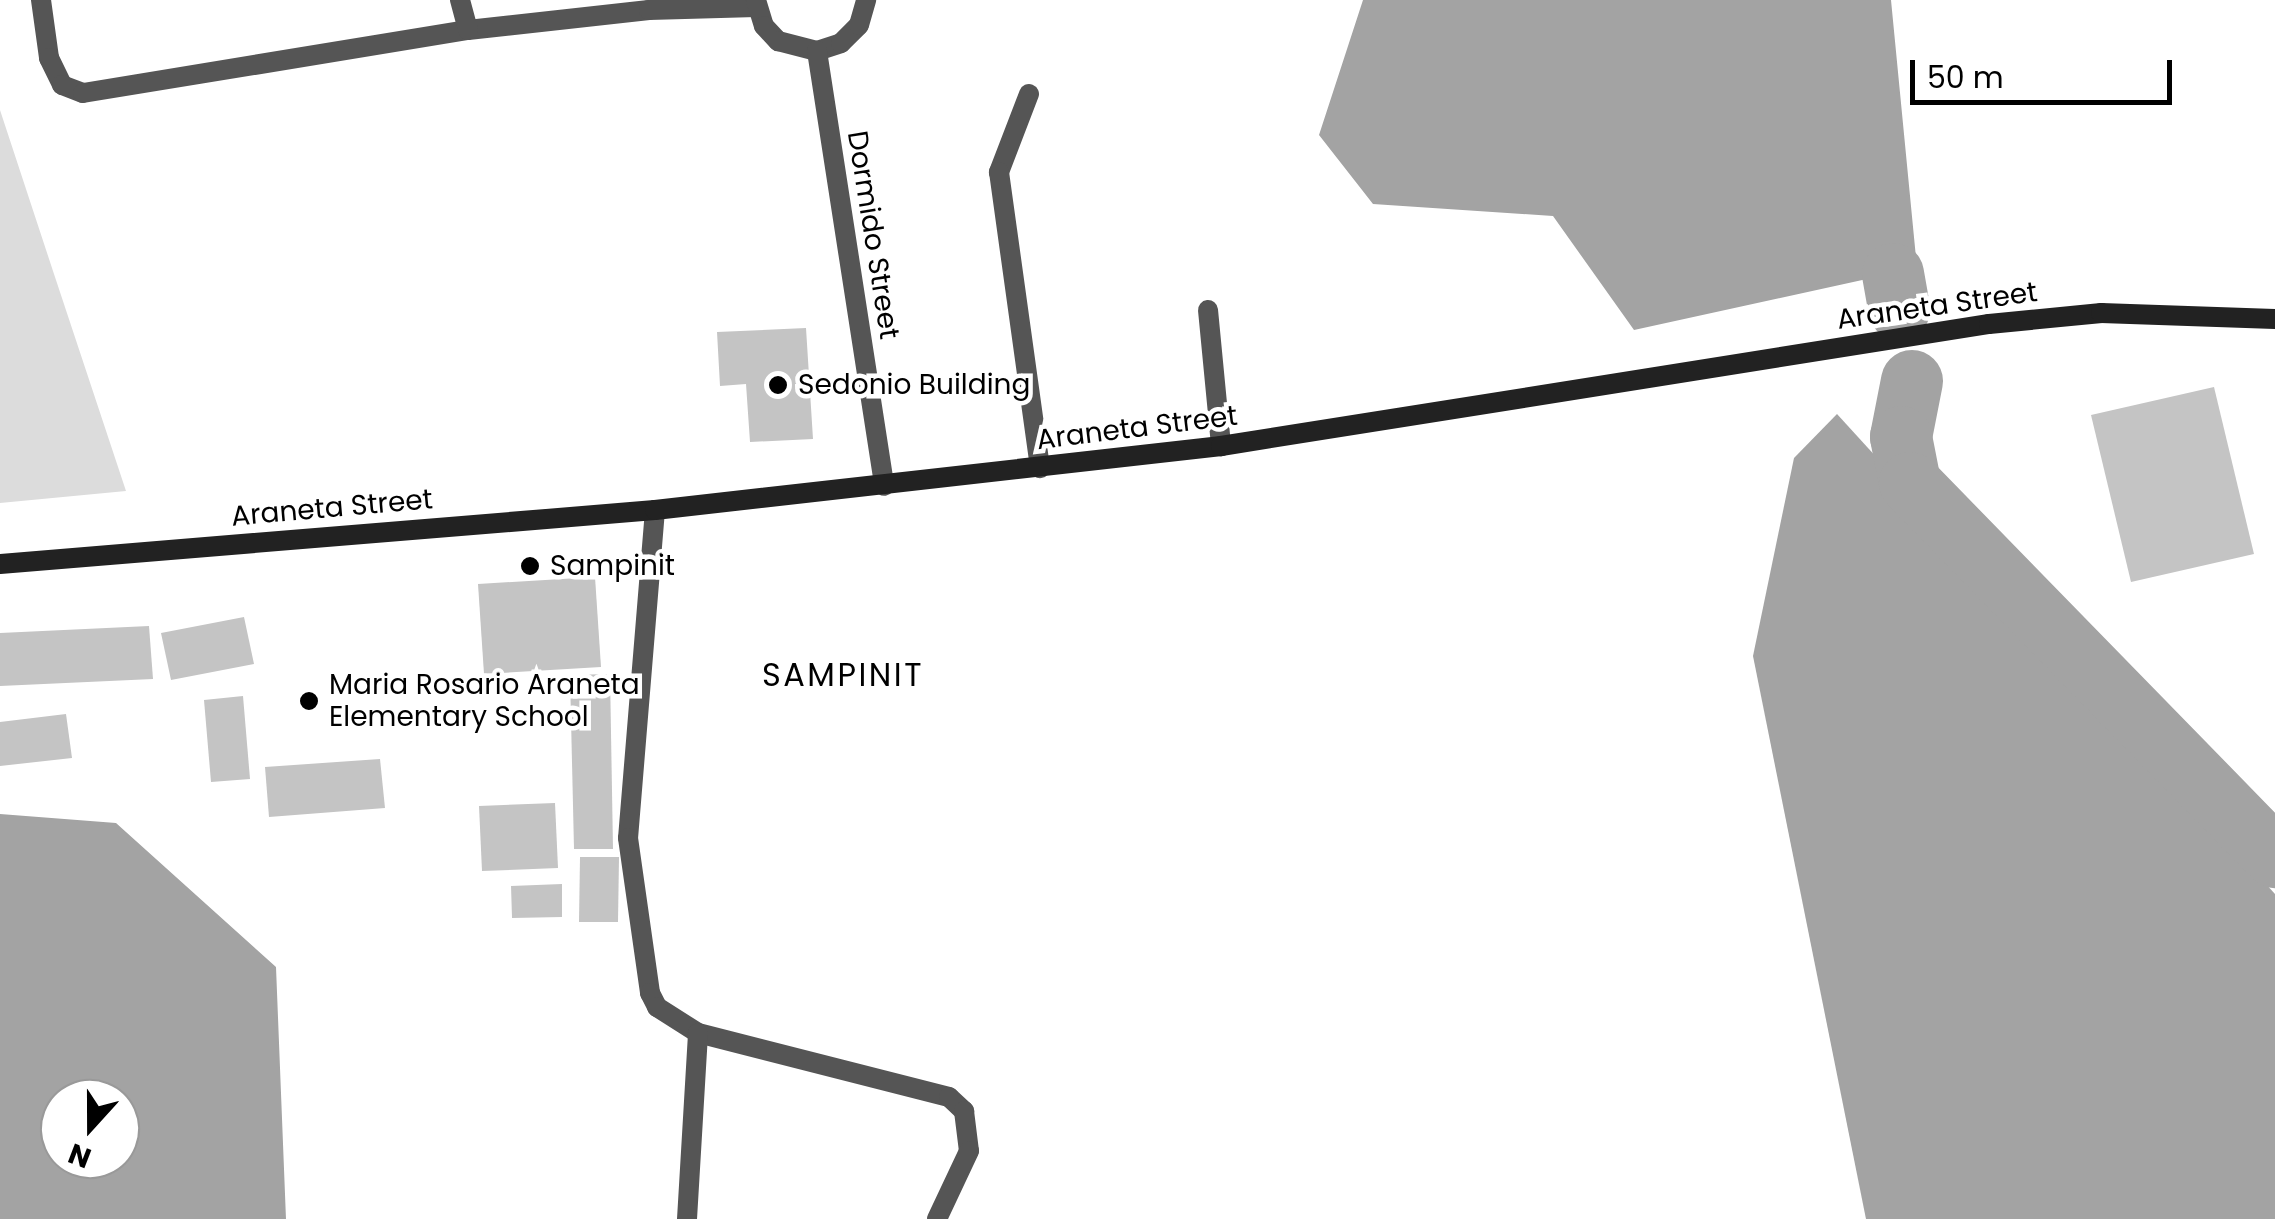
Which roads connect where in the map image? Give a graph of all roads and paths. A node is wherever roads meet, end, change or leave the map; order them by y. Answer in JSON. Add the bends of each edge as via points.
{"nodes":[{"id":1,"x":42,"y":0,"type":"edge"},
{"id":2,"x":460,"y":0,"type":"edge"},
{"id":3,"x":868,"y":0,"type":"edge"},
{"id":4,"x":756,"y":4,"type":"edge"},
{"id":5,"x":647,"y":5,"type":"edge"},
{"id":6,"x":468,"y":30,"type":"junction"},
{"id":7,"x":817,"y":51,"type":"junction"},
{"id":8,"x":1029,"y":94,"type":"dead end"},
{"id":9,"x":1208,"y":310,"type":"dead end"},
{"id":10,"x":2275,"y":319,"type":"edge"},
{"id":11,"x":1222,"y":446,"type":"junction"},
{"id":12,"x":1040,"y":468,"type":"junction"},
{"id":13,"x":884,"y":486,"type":"junction"},
{"id":14,"x":656,"y":510,"type":"junction"},
{"id":15,"x":0,"y":564,"type":"edge"},
{"id":16,"x":698,"y":1033,"type":"junction"},
{"id":17,"x":687,"y":1219,"type":"edge"},
{"id":18,"x":936,"y":1219,"type":"edge"}],
"edges":[{"from":1,"to":6,"type":"street","via":[[49,58],[62,84],[83,93]]},
{"from":2,"to":6,"type":"street"},
{"from":3,"to":7,"type":"street","via":[[859,25],[841,43]]},
{"from":4,"to":5,"type":"street"},
{"from":4,"to":7,"type":"street","via":[[778,41]]},
{"from":5,"to":6,"type":"street"},
{"from":7,"to":13,"type":"street","name":"Dormido Street"},
{"from":8,"to":12,"type":"street","via":[[999,172]]},
{"from":9,"to":11,"type":"street"},
{"from":10,"to":11,"type":"main road","name":"Araneta Street","via":[[2101,313],[1989,324]]},
{"from":11,"to":12,"type":"main road","name":"Araneta Street"},
{"from":12,"to":13,"type":"main road","name":"Araneta Street"},
{"from":13,"to":14,"type":"main road","name":"Araneta Street"},
{"from":14,"to":15,"type":"main road","name":"Araneta Street"},
{"from":14,"to":16,"type":"street","via":[[628,838],[646,982],[656,1007]]},
{"from":16,"to":17,"type":"street"},
{"from":16,"to":18,"type":"street","via":[[950,1097],[964,1111],[970,1151]]}]}
